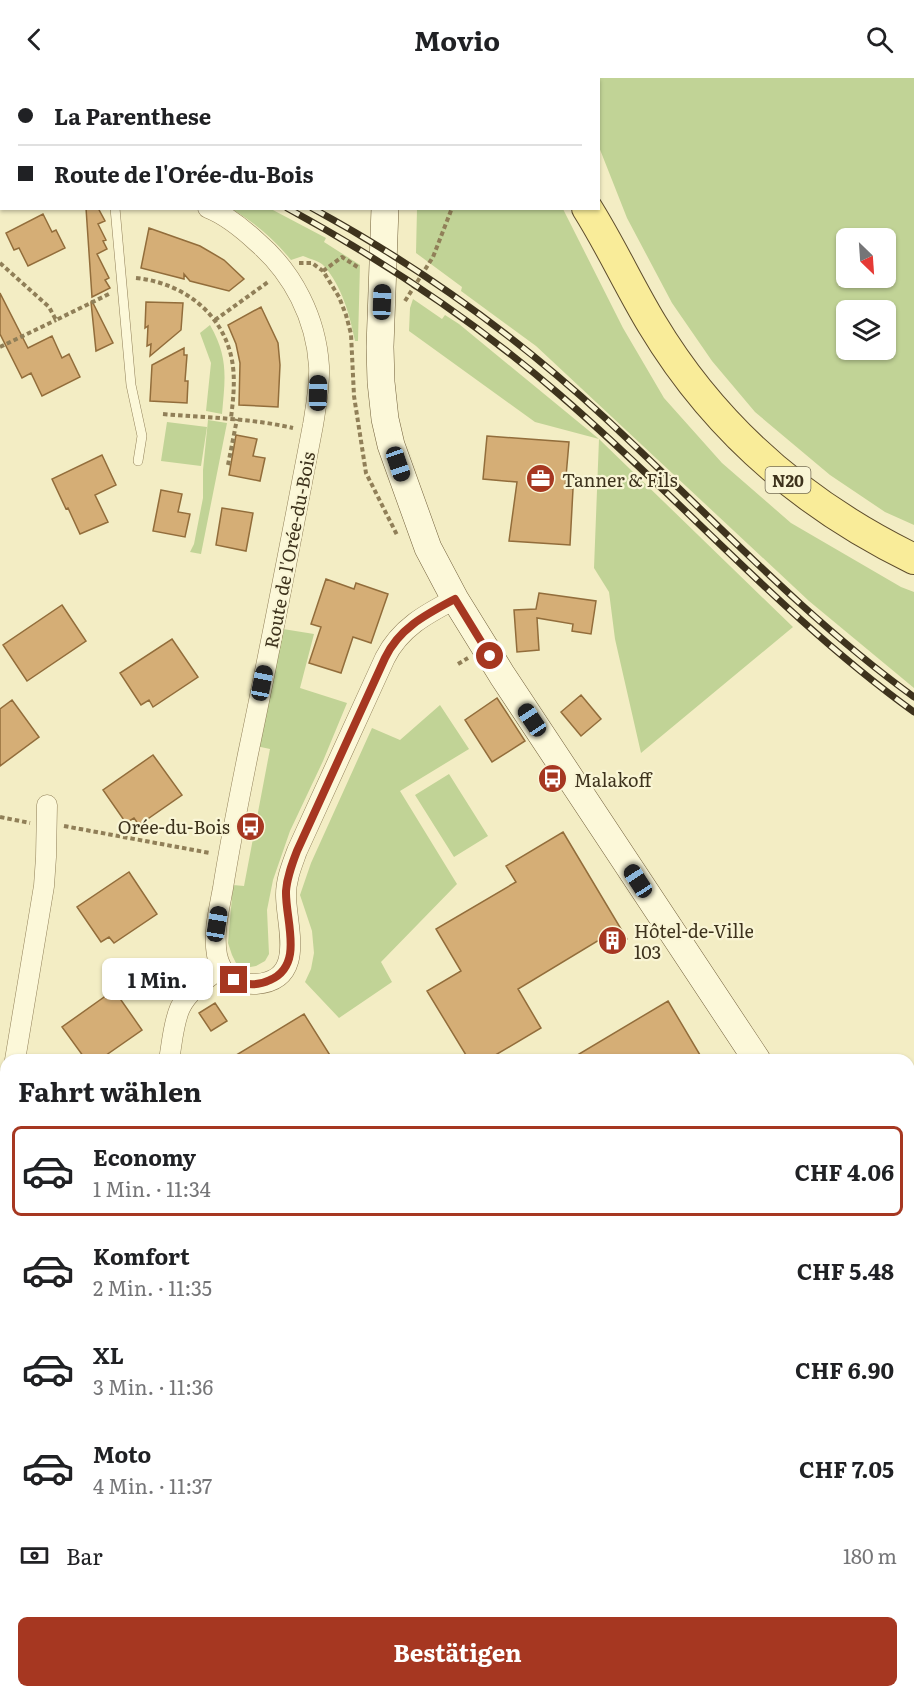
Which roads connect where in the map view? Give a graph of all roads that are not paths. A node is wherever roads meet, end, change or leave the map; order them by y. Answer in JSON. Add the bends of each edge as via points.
{"nodes":[{"id":1,"x":115,"y":210,"type":"edge"},
{"id":2,"x":212,"y":210,"type":"edge"},
{"id":3,"x":385,"y":210,"type":"edge"},
{"id":4,"x":595,"y":216,"type":"edge"},
{"id":5,"x":138,"y":461,"type":"dead end"},
{"id":6,"x":914,"y":559,"type":"edge"},
{"id":7,"x":455,"y":599,"type":"junction"},
{"id":8,"x":47,"y":805,"type":"dead end"},
{"id":9,"x":220,"y":968,"type":"junction"},
{"id":10,"x":16,"y":1054,"type":"edge"},
{"id":11,"x":170,"y":1054,"type":"edge"},
{"id":12,"x":753,"y":1054,"type":"edge"}],
"edges":[{"from":1,"to":5,"type":"lane","via":[[131,386],[142,436]]},
{"from":2,"to":9,"type":"street","name":"Route de l'Orée-du-Bois","via":[[264,248],[279,274],[300,297],[309,318],[319,366],[318,393],[226,868],[217,924]]},
{"from":3,"to":7,"type":"main road","via":[[380,347],[385,419],[428,548]]},
{"from":4,"to":6,"type":"main road","number":"N20","via":[[631,288],[708,403],[784,477],[819,504]]},
{"from":7,"to":9,"type":"street","via":[[408,627],[385,658],[290,871],[286,894],[291,950],[283,970],[272,980],[247,984],[234,980]]},
{"from":7,"to":12,"type":"main road"},
{"from":8,"to":10,"type":"street","via":[[44,886]]},
{"from":9,"to":11,"type":"street","via":[[180,1007]]}]}
